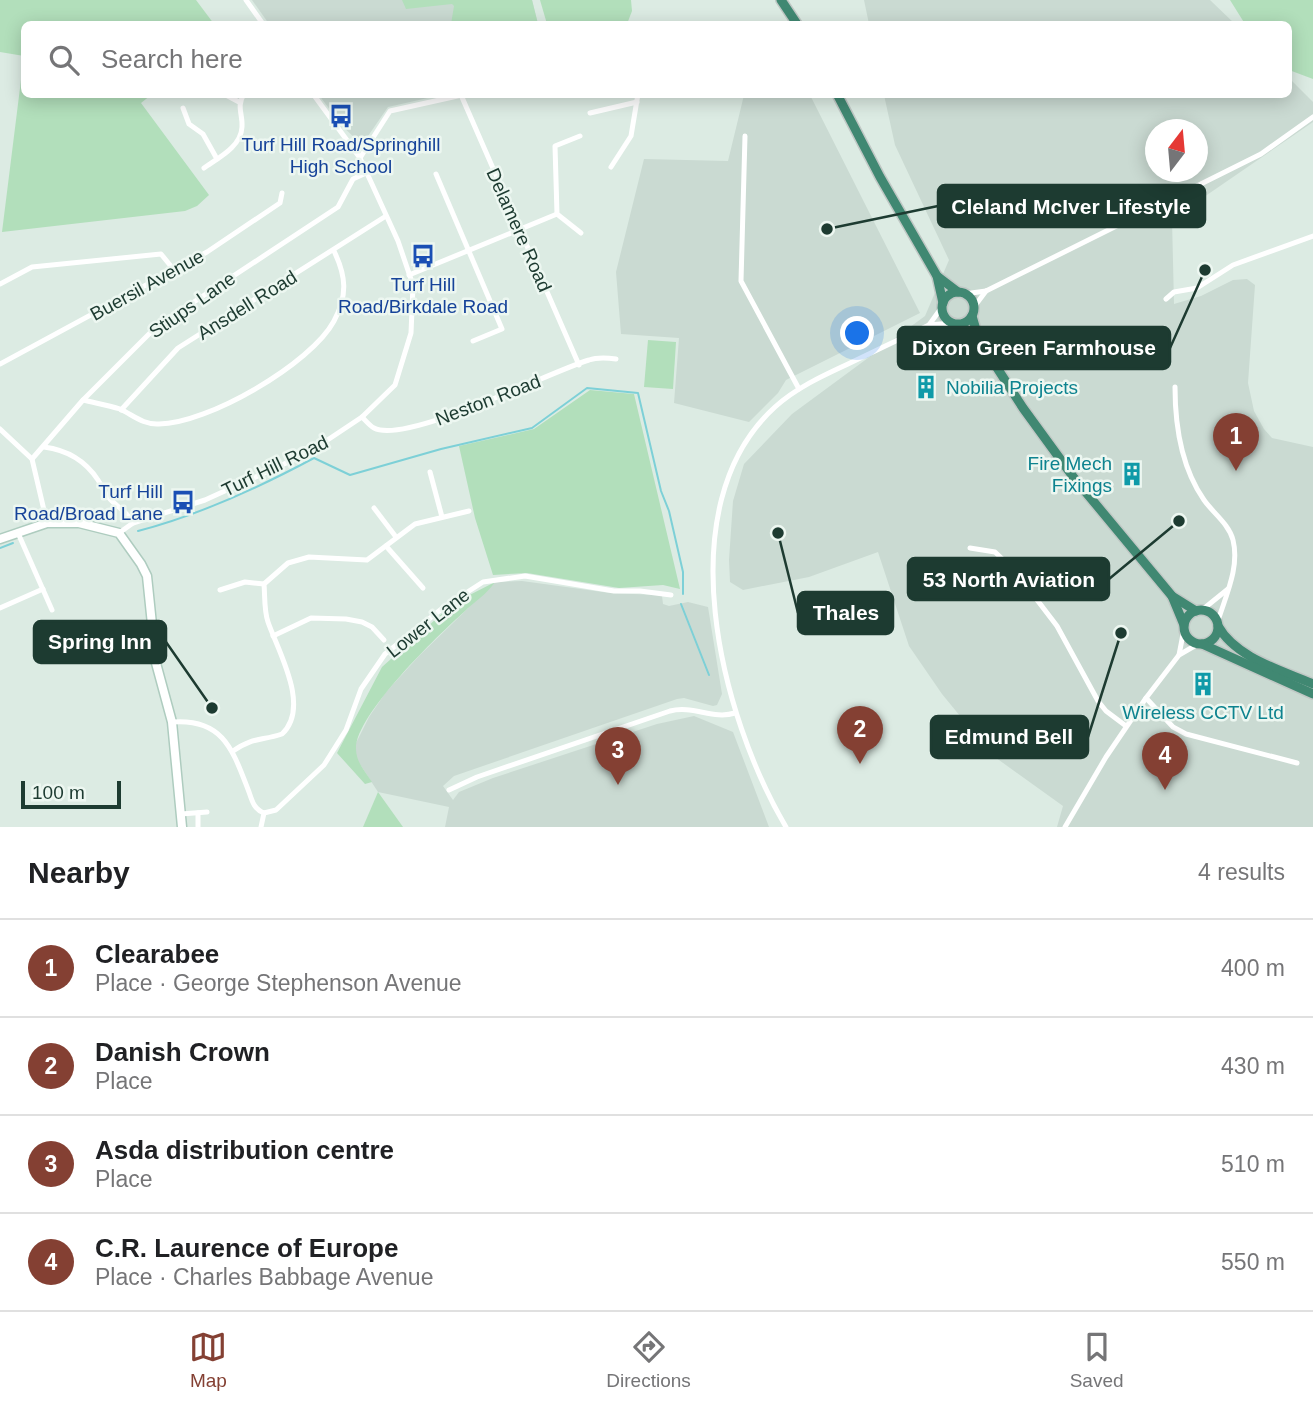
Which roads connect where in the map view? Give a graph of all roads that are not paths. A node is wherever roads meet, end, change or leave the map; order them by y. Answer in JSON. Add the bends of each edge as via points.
{"nodes":[{"id":1,"x":246,"y":0,"type":"edge"},
{"id":2,"x":781,"y":0,"type":"edge"},
{"id":3,"x":261,"y":21,"type":"edge"},
{"id":4,"x":795,"y":21,"type":"edge"},
{"id":5,"x":232,"y":98,"type":"edge"},
{"id":6,"x":242,"y":98,"type":"edge"},
{"id":7,"x":316,"y":98,"type":"edge"},
{"id":8,"x":448,"y":98,"type":"edge"},
{"id":9,"x":463,"y":98,"type":"edge"},
{"id":10,"x":638,"y":98,"type":"edge"},
{"id":11,"x":839,"y":98,"type":"edge"},
{"id":12,"x":239,"y":102,"type":"junction"},
{"id":13,"x":638,"y":102,"type":"junction"},
{"id":14,"x":183,"y":108,"type":"dead end"},
{"id":15,"x":590,"y":113,"type":"dead end"},
{"id":16,"x":1313,"y":117,"type":"edge"},
{"id":17,"x":580,"y":136,"type":"dead end"},
{"id":18,"x":745,"y":136,"type":"dead end"},
{"id":19,"x":360,"y":158,"type":"junction"},
{"id":20,"x":217,"y":159,"type":"junction"},
{"id":21,"x":611,"y":167,"type":"dead end"},
{"id":22,"x":204,"y":169,"type":"dead end"},
{"id":23,"x":366,"y":173,"type":"junction"},
{"id":24,"x":436,"y":174,"type":"dead end"},
{"id":25,"x":282,"y":193,"type":"dead end"},
{"id":26,"x":557,"y":214,"type":"junction"},
{"id":27,"x":386,"y":216,"type":"junction"},
{"id":28,"x":518,"y":230,"type":"junction"},
{"id":29,"x":580,"y":233,"type":"dead end"},
{"id":30,"x":1313,"y":236,"type":"edge"},
{"id":31,"x":334,"y":251,"type":"junction"},
{"id":32,"x":467,"y":251,"type":"junction"},
{"id":33,"x":174,"y":270,"type":"junction"},
{"id":34,"x":409,"y":275,"type":"junction"},
{"id":35,"x":937,"y":276,"type":"junction"},
{"id":36,"x":0,"y":284,"type":"edge"},
{"id":37,"x":985,"y":291,"type":"junction"},
{"id":38,"x":961,"y":293,"type":"junction"},
{"id":39,"x":1166,"y":299,"type":"dead end"},
{"id":40,"x":943,"y":305,"type":"junction"},
{"id":41,"x":973,"y":311,"type":"junction"},
{"id":42,"x":955,"y":323,"type":"junction"},
{"id":43,"x":929,"y":325,"type":"junction"},
{"id":44,"x":979,"y":340,"type":"junction"},
{"id":45,"x":473,"y":341,"type":"dead end"},
{"id":46,"x":616,"y":359,"type":"dead end"},
{"id":47,"x":0,"y":364,"type":"edge"},
{"id":48,"x":579,"y":365,"type":"junction"},
{"id":49,"x":1175,"y":387,"type":"dead end"},
{"id":50,"x":799,"y":389,"type":"junction"},
{"id":51,"x":83,"y":400,"type":"junction"},
{"id":52,"x":121,"y":410,"type":"junction"},
{"id":53,"x":362,"y":417,"type":"junction"},
{"id":54,"x":0,"y":429,"type":"edge"},
{"id":55,"x":43,"y":447,"type":"junction"},
{"id":56,"x":32,"y":459,"type":"junction"},
{"id":57,"x":430,"y":471,"type":"dead end"},
{"id":58,"x":374,"y":508,"type":"dead end"},
{"id":59,"x":469,"y":511,"type":"dead end"},
{"id":60,"x":442,"y":517,"type":"junction"},
{"id":61,"x":47,"y":523,"type":"junction"},
{"id":62,"x":133,"y":523,"type":"junction"},
{"id":63,"x":18,"y":533,"type":"junction"},
{"id":64,"x":119,"y":533,"type":"junction"},
{"id":65,"x":396,"y":537,"type":"junction"},
{"id":66,"x":0,"y":540,"type":"edge"},
{"id":67,"x":386,"y":545,"type":"junction"},
{"id":68,"x":970,"y":548,"type":"dead end"},
{"id":69,"x":264,"y":584,"type":"junction"},
{"id":70,"x":424,"y":588,"type":"dead end"},
{"id":71,"x":43,"y":589,"type":"junction"},
{"id":72,"x":1228,"y":589,"type":"junction"},
{"id":73,"x":220,"y":590,"type":"dead end"},
{"id":74,"x":1172,"y":596,"type":"junction"},
{"id":75,"x":668,"y":597,"type":"dead end"},
{"id":76,"x":0,"y":608,"type":"edge"},
{"id":77,"x":52,"y":610,"type":"dead end"},
{"id":78,"x":1199,"y":611,"type":"junction"},
{"id":79,"x":1217,"y":625,"type":"junction"},
{"id":80,"x":1184,"y":627,"type":"junction"},
{"id":81,"x":273,"y":636,"type":"junction"},
{"id":82,"x":384,"y":640,"type":"dead end"},
{"id":83,"x":1200,"y":644,"type":"junction"},
{"id":84,"x":1179,"y":655,"type":"junction"},
{"id":85,"x":1313,"y":684,"type":"edge"},
{"id":86,"x":1313,"y":694,"type":"edge"},
{"id":87,"x":1146,"y":698,"type":"junction"},
{"id":88,"x":735,"y":713,"type":"junction"},
{"id":89,"x":173,"y":722,"type":"junction"},
{"id":90,"x":1126,"y":726,"type":"junction"},
{"id":91,"x":233,"y":751,"type":"junction"},
{"id":92,"x":1297,"y":763,"type":"dead end"},
{"id":93,"x":449,"y":790,"type":"dead end"},
{"id":94,"x":207,"y":812,"type":"dead end"},
{"id":95,"x":198,"y":813,"type":"junction"},
{"id":96,"x":264,"y":813,"type":"junction"},
{"id":97,"x":181,"y":814,"type":"junction"},
{"id":98,"x":182,"y":827,"type":"edge"},
{"id":99,"x":198,"y":827,"type":"edge"},
{"id":100,"x":261,"y":827,"type":"edge"},
{"id":101,"x":786,"y":827,"type":"edge"},
{"id":102,"x":1065,"y":827,"type":"edge"}],
"edges":[{"from":1,"to":3,"type":"street"},
{"from":2,"to":4,"type":"highway"},
{"from":5,"to":12,"type":"street"},
{"from":6,"to":12,"type":"street"},
{"from":7,"to":19,"type":"street","name":"Turf Hill Road"},
{"from":8,"to":19,"type":"street","via":[[390,111]]},
{"from":9,"to":28,"type":"street","name":"Delamere Road"},
{"from":10,"to":13,"type":"street"},
{"from":11,"to":35,"type":"highway"},
{"from":12,"to":20,"type":"street","via":[[242,128],[236,144]]},
{"from":13,"to":15,"type":"street"},
{"from":13,"to":21,"type":"street","via":[[631,136]]},
{"from":14,"to":20,"type":"street","via":[[189,124],[203,134]]},
{"from":16,"to":37,"type":"street","via":[[1261,155]]},
{"from":17,"to":26,"type":"street","via":[[555,146]]},
{"from":18,"to":50,"type":"street","via":[[741,281]]},
{"from":19,"to":23,"type":"street","name":"Turf Hill Road"},
{"from":20,"to":22,"type":"street"},
{"from":23,"to":27,"type":"street","name":"Turf Hill Road"},
{"from":23,"to":51,"type":"street","name":"Stiups Lane","via":[[353,179],[338,207],[156,327]]},
{"from":24,"to":32,"type":"street"},
{"from":25,"to":33,"type":"street","name":"Buersil Avenue","via":[[280,203]]},
{"from":26,"to":28,"type":"street"},
{"from":26,"to":29,"type":"street"},
{"from":27,"to":31,"type":"street","name":"Ansdell Road"},
{"from":27,"to":34,"type":"street","name":"Turf Hill Road"},
{"from":28,"to":32,"type":"street"},
{"from":28,"to":48,"type":"street","name":"Delamere Road"},
{"from":30,"to":39,"type":"street","via":[[1233,265],[1198,288],[1174,292]]},
{"from":31,"to":52,"type":"street","name":"Ansdell Road","via":[[178,348]]},
{"from":31,"to":52,"type":"street","via":[[344,272],[344,295],[334,321],[315,346],[215,411],[180,423],[155,425]]},
{"from":32,"to":34,"type":"street"},
{"from":32,"to":45,"type":"street","via":[[502,329]]},
{"from":33,"to":36,"type":"street","via":[[161,254],[32,267]]},
{"from":33,"to":47,"type":"street","name":"Buersil Avenue"},
{"from":34,"to":53,"type":"street","name":"Turf Hill Road","via":[[413,285],[411,333],[395,385]]},
{"from":35,"to":38,"type":"highway"},
{"from":35,"to":40,"type":"highway"},
{"from":37,"to":38,"type":"street"},
{"from":37,"to":41,"type":"street"},
{"from":38,"to":40,"type":"highway","via":[[949,295]]},
{"from":38,"to":41,"type":"highway","via":[[971,299]]},
{"from":40,"to":42,"type":"highway","via":[[944,316]]},
{"from":40,"to":43,"type":"street"},
{"from":41,"to":42,"type":"highway","via":[[964,323]]},
{"from":41,"to":44,"type":"highway"},
{"from":42,"to":43,"type":"street"},
{"from":42,"to":44,"type":"highway"},
{"from":43,"to":50,"type":"street"},
{"from":44,"to":74,"type":"highway","via":[[1074,478]]},
{"from":46,"to":48,"type":"street","name":"Neston Road","via":[[589,359]]},
{"from":48,"to":53,"type":"street","name":"Neston Road","via":[[426,424],[386,431],[375,429]]},
{"from":49,"to":72,"type":"street","via":[[1177,434],[1192,480],[1233,538]]},
{"from":50,"to":88,"type":"street","via":[[746,440],[719,504],[716,605]]},
{"from":51,"to":52,"type":"street"},
{"from":51,"to":55,"type":"street","name":"Stiups Lane"},
{"from":53,"to":62,"type":"street","name":"Turf Hill Road","via":[[308,453],[205,500]]},
{"from":54,"to":56,"type":"street"},
{"from":55,"to":56,"type":"street","name":"Stiups Lane"},
{"from":55,"to":62,"type":"street","via":[[79,458]]},
{"from":56,"to":61,"type":"street"},
{"from":57,"to":60,"type":"street"},
{"from":58,"to":65,"type":"street"},
{"from":59,"to":60,"type":"street"},
{"from":60,"to":65,"type":"street","via":[[415,524]]},
{"from":61,"to":63,"type":"main road"},
{"from":61,"to":64,"type":"main road","via":[[79,523]]},
{"from":62,"to":64,"type":"street","name":"Turf Hill Road"},
{"from":63,"to":66,"type":"main road"},
{"from":63,"to":71,"type":"street"},
{"from":64,"to":89,"type":"main road","via":[[147,576],[156,663]]},
{"from":65,"to":67,"type":"street"},
{"from":67,"to":69,"type":"street","via":[[367,560],[309,557],[288,562]]},
{"from":67,"to":70,"type":"street"},
{"from":68,"to":90,"type":"street","via":[[990,550],[1009,565],[1057,626],[1098,701]]},
{"from":69,"to":73,"type":"street","via":[[245,582]]},
{"from":69,"to":81,"type":"street","via":[[266,619]]},
{"from":71,"to":76,"type":"street"},
{"from":71,"to":77,"type":"street"},
{"from":72,"to":78,"type":"street"},
{"from":72,"to":79,"type":"street"},
{"from":74,"to":78,"type":"highway"},
{"from":74,"to":80,"type":"highway"},
{"from":75,"to":96,"type":"street","name":"Lower Lane","via":[[526,576],[483,582],[384,654],[361,689],[346,730],[324,765],[276,810]]},
{"from":78,"to":79,"type":"highway","via":[[1212,615]]},
{"from":78,"to":80,"type":"highway","via":[[1188,616]]},
{"from":79,"to":83,"type":"highway","via":[[1213,638]]},
{"from":79,"to":85,"type":"highway","via":[[1242,651]]},
{"from":80,"to":83,"type":"highway","via":[[1189,639]]},
{"from":80,"to":84,"type":"street"},
{"from":81,"to":82,"type":"street","via":[[312,618],[346,619],[372,627]]},
{"from":81,"to":91,"type":"street","via":[[291,676],[290,723],[282,734],[257,738]]},
{"from":83,"to":84,"type":"street"},
{"from":83,"to":86,"type":"highway"},
{"from":84,"to":87,"type":"street"},
{"from":87,"to":90,"type":"street"},
{"from":87,"to":92,"type":"street","via":[[1186,734]]},
{"from":88,"to":93,"type":"street","via":[[720,716],[692,709],[670,710]]},
{"from":88,"to":101,"type":"street","via":[[762,782]]},
{"from":89,"to":91,"type":"street","via":[[209,726]]},
{"from":89,"to":97,"type":"main road"},
{"from":90,"to":102,"type":"street"},
{"from":91,"to":96,"type":"street","via":[[253,802]]},
{"from":94,"to":95,"type":"street"},
{"from":95,"to":97,"type":"street"},
{"from":95,"to":99,"type":"street"},
{"from":96,"to":100,"type":"street"},
{"from":97,"to":98,"type":"main road"}]}
